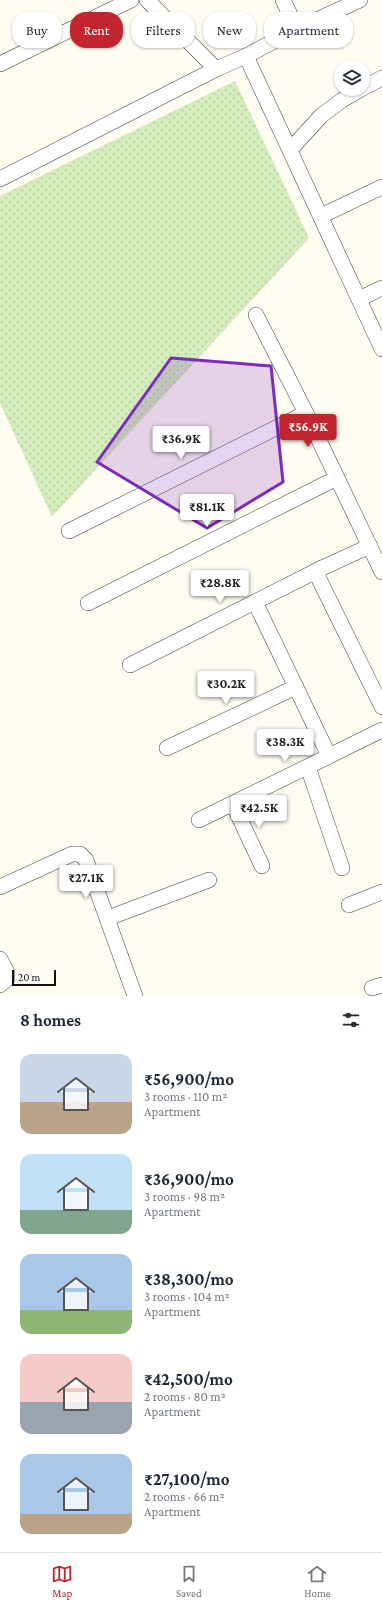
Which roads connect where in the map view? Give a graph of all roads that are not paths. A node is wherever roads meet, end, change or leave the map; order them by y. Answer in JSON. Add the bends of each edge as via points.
{"nodes":[{"id":1,"x":131,"y":0,"type":"edge"},
{"id":2,"x":147,"y":0,"type":"edge"},
{"id":3,"x":283,"y":0,"type":"edge"},
{"id":4,"x":360,"y":0,"type":"edge"},
{"id":5,"x":289,"y":12,"type":"edge"},
{"id":6,"x":333,"y":12,"type":"edge"},
{"id":7,"x":264,"y":46,"type":"edge"},
{"id":8,"x":246,"y":56,"type":"junction"},
{"id":9,"x":0,"y":64,"type":"edge"},
{"id":10,"x":216,"y":69,"type":"junction"},
{"id":11,"x":382,"y":78,"type":"edge"},
{"id":12,"x":370,"y":84,"type":"edge"},
{"id":13,"x":349,"y":96,"type":"edge"},
{"id":14,"x":290,"y":150,"type":"junction"},
{"id":15,"x":0,"y":179,"type":"edge"},
{"id":16,"x":382,"y":187,"type":"edge"},
{"id":17,"x":321,"y":216,"type":"junction"},
{"id":18,"x":382,"y":288,"type":"edge"},
{"id":19,"x":359,"y":299,"type":"junction"},
{"id":20,"x":256,"y":315,"type":"dead end"},
{"id":21,"x":382,"y":349,"type":"edge"},
{"id":22,"x":306,"y":413,"type":"junction"},
{"id":23,"x":337,"y":478,"type":"junction"},
{"id":24,"x":69,"y":531,"type":"dead end"},
{"id":25,"x":370,"y":546,"type":"junction"},
{"id":26,"x":322,"y":568,"type":"junction"},
{"id":27,"x":382,"y":572,"type":"edge"},
{"id":28,"x":255,"y":602,"type":"junction"},
{"id":29,"x":88,"y":603,"type":"dead end"},
{"id":30,"x":130,"y":665,"type":"dead end"},
{"id":31,"x":296,"y":687,"type":"junction"},
{"id":32,"x":382,"y":707,"type":"edge"},
{"id":33,"x":382,"y":730,"type":"edge"},
{"id":34,"x":167,"y":748,"type":"dead end"},
{"id":35,"x":329,"y":756,"type":"junction"},
{"id":36,"x":308,"y":767,"type":"junction"},
{"id":37,"x":233,"y":804,"type":"junction"},
{"id":38,"x":198,"y":820,"type":"dead end"},
{"id":39,"x":262,"y":866,"type":"dead end"},
{"id":40,"x":342,"y":868,"type":"dead end"},
{"id":41,"x":209,"y":880,"type":"dead end"},
{"id":42,"x":0,"y":887,"type":"edge"},
{"id":43,"x":382,"y":892,"type":"edge"},
{"id":44,"x":349,"y":905,"type":"dead end"},
{"id":45,"x":108,"y":918,"type":"junction"},
{"id":46,"x":0,"y":959,"type":"edge"},
{"id":47,"x":0,"y":985,"type":"edge"},
{"id":48,"x":135,"y":996,"type":"edge"}],
"edges":[{"from":1,"to":9,"type":"street"},
{"from":2,"to":10,"type":"street"},
{"from":3,"to":5,"type":"street"},
{"from":4,"to":6,"type":"street"},
{"from":7,"to":8,"type":"street"},
{"from":8,"to":10,"type":"street"},
{"from":8,"to":14,"type":"street"},
{"from":10,"to":15,"type":"street"},
{"from":11,"to":12,"type":"street"},
{"from":13,"to":14,"type":"street","via":[[322,116]]},
{"from":14,"to":17,"type":"street"},
{"from":16,"to":17,"type":"street"},
{"from":17,"to":19,"type":"street"},
{"from":18,"to":19,"type":"street"},
{"from":19,"to":21,"type":"street"},
{"from":20,"to":22,"type":"street"},
{"from":22,"to":23,"type":"street"},
{"from":22,"to":24,"type":"street"},
{"from":23,"to":25,"type":"street"},
{"from":23,"to":29,"type":"street"},
{"from":25,"to":26,"type":"street"},
{"from":25,"to":27,"type":"street"},
{"from":26,"to":28,"type":"street"},
{"from":26,"to":32,"type":"street","via":[[318,577]]},
{"from":28,"to":30,"type":"street"},
{"from":28,"to":31,"type":"street"},
{"from":31,"to":34,"type":"street"},
{"from":31,"to":35,"type":"street"},
{"from":33,"to":35,"type":"street"},
{"from":35,"to":36,"type":"street"},
{"from":36,"to":37,"type":"street"},
{"from":36,"to":40,"type":"street"},
{"from":37,"to":38,"type":"street"},
{"from":37,"to":39,"type":"street"},
{"from":41,"to":45,"type":"street"},
{"from":42,"to":45,"type":"street","via":[[72,854],[80,854],[86,860]]},
{"from":43,"to":44,"type":"street"},
{"from":45,"to":48,"type":"street"},
{"from":46,"to":47,"type":"street","via":[[7,972],[7,979]]}]}
